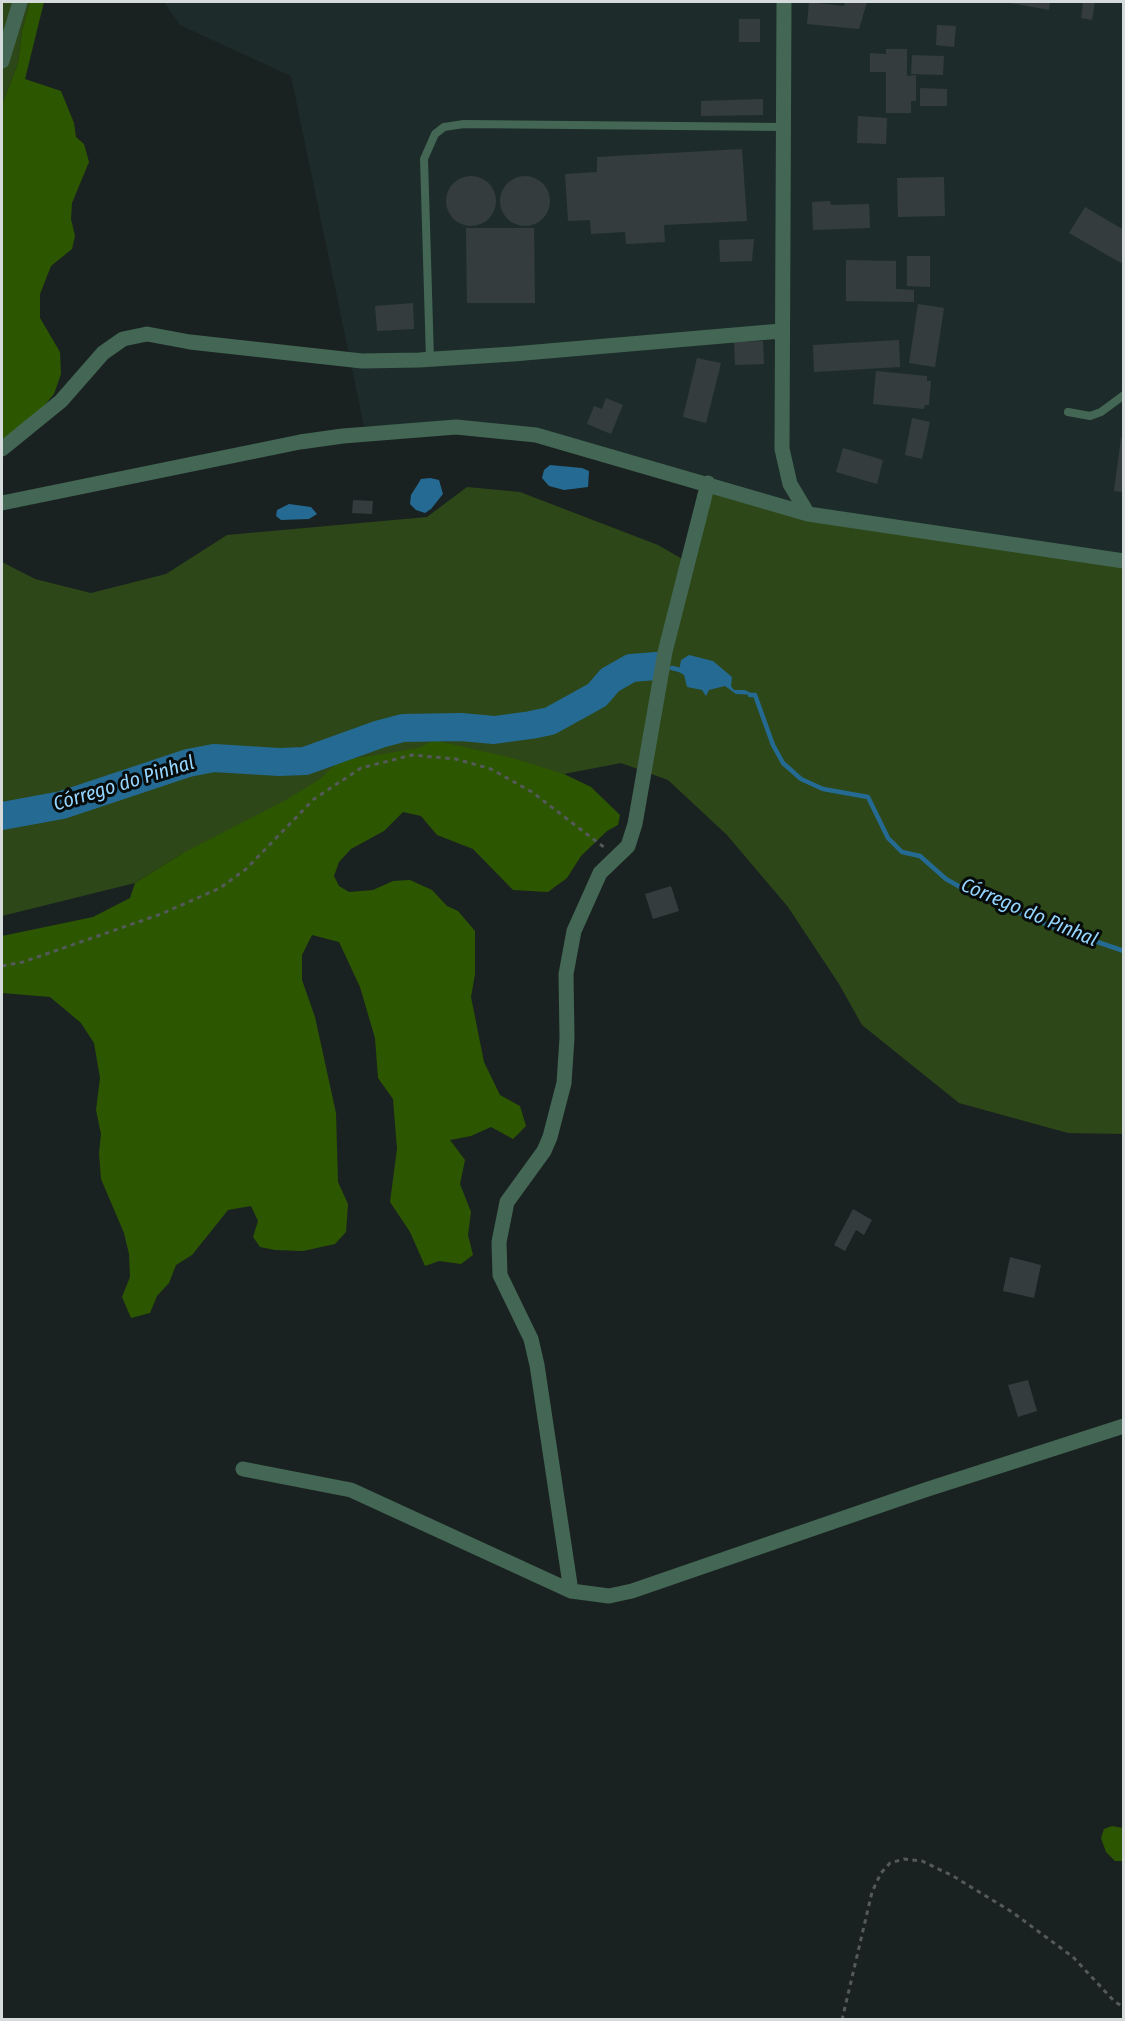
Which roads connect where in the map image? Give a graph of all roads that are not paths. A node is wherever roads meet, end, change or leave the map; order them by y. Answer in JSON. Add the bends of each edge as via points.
{"nodes":[{"id":1,"x":20,"y":2,"type":"edge"},
{"id":2,"x":784,"y":2,"type":"edge"},
{"id":3,"x":2,"y":61,"type":"edge"},
{"id":4,"x":785,"y":127,"type":"junction"},
{"id":5,"x":781,"y":331,"type":"junction"},
{"id":6,"x":430,"y":359,"type":"junction"},
{"id":7,"x":1124,"y":395,"type":"edge"},
{"id":8,"x":1068,"y":412,"type":"dead end"},
{"id":9,"x":2,"y":449,"type":"edge"},
{"id":10,"x":708,"y":483,"type":"junction"},
{"id":11,"x":2,"y":503,"type":"edge"},
{"id":12,"x":808,"y":513,"type":"junction"},
{"id":13,"x":1124,"y":561,"type":"edge"},
{"id":14,"x":1124,"y":1426,"type":"edge"},
{"id":15,"x":243,"y":1469,"type":"dead end"},
{"id":16,"x":571,"y":1591,"type":"junction"}],
"edges":[{"from":1,"to":3,"type":"street"},
{"from":2,"to":4,"type":"street"},
{"from":4,"to":5,"type":"street"},
{"from":4,"to":6,"type":"lane","via":[[464,124],[444,127],[435,134],[424,159]]},
{"from":5,"to":6,"type":"street"},
{"from":5,"to":12,"type":"street","via":[[784,465],[790,484]]},
{"from":6,"to":9,"type":"street","via":[[362,361],[147,334],[123,339],[103,352],[61,401]]},
{"from":7,"to":8,"type":"lane","via":[[1090,416]]},
{"from":10,"to":11,"type":"street","via":[[536,435],[456,427],[300,442]]},
{"from":10,"to":12,"type":"street"},
{"from":10,"to":16,"type":"street","via":[[665,652],[635,824],[628,846],[600,873],[574,931],[566,974],[564,1083],[547,1144],[507,1202],[499,1242],[500,1275],[531,1339],[537,1365]]},
{"from":12,"to":13,"type":"street"},
{"from":14,"to":16,"type":"street","via":[[632,1591],[609,1596]]},
{"from":15,"to":16,"type":"street","via":[[351,1490]]}]}
